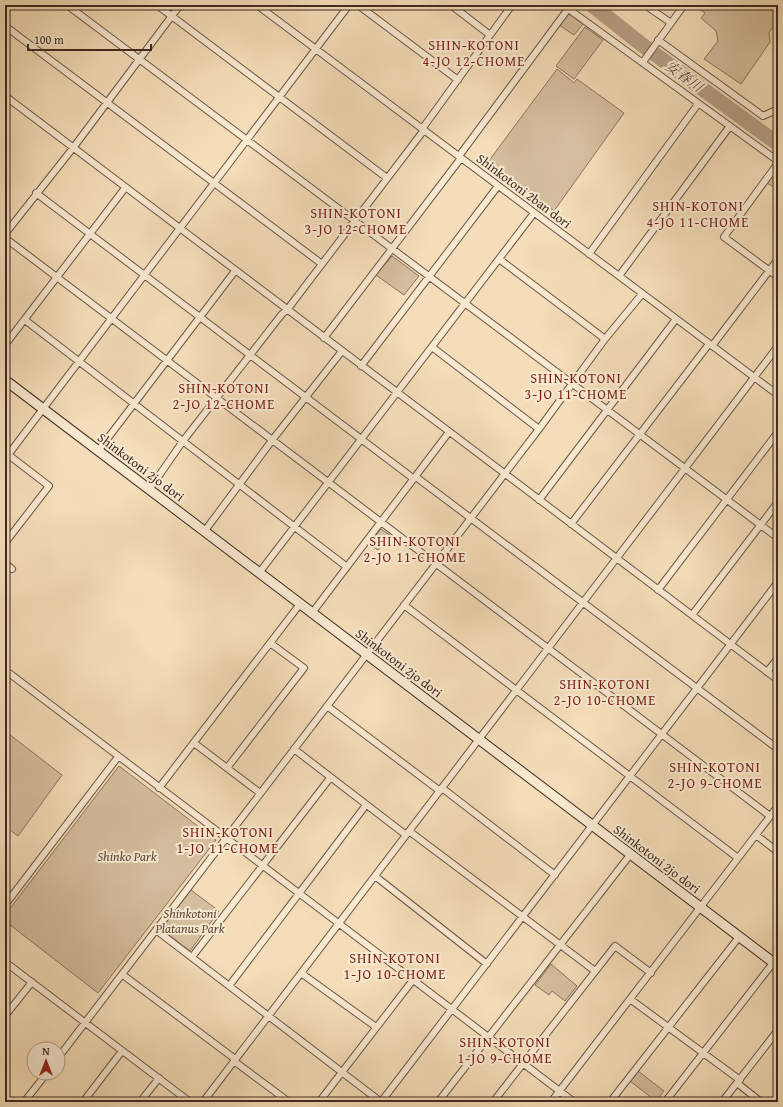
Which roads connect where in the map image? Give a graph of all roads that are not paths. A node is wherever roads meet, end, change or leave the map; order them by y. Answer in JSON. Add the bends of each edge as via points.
{"nodes":[{"id":1,"x":8,"y":5,"type":"edge"},
{"id":2,"x":67,"y":5,"type":"edge"},
{"id":3,"x":157,"y":5,"type":"edge"},
{"id":4,"x":180,"y":5,"type":"edge"},
{"id":5,"x":257,"y":5,"type":"edge"},
{"id":6,"x":349,"y":5,"type":"edge"},
{"id":7,"x":358,"y":5,"type":"edge"},
{"id":8,"x":451,"y":5,"type":"edge"},
{"id":9,"x":512,"y":5,"type":"edge"},
{"id":10,"x":645,"y":5,"type":"edge"},
{"id":11,"x":684,"y":5,"type":"edge"},
{"id":12,"x":566,"y":7,"type":"edge"},
{"id":13,"x":5,"y":9,"type":"edge"},
{"id":14,"x":171,"y":16,"type":"junction"},
{"id":15,"x":671,"y":23,"type":"junction"},
{"id":16,"x":5,"y":26,"type":"edge"},
{"id":17,"x":490,"y":34,"type":"junction"},
{"id":18,"x":658,"y":40,"type":"junction"},
{"id":19,"x":316,"y":50,"type":"junction"},
{"id":20,"x":139,"y":59,"type":"junction"},
{"id":21,"x":643,"y":62,"type":"junction"},
{"id":22,"x":458,"y":80,"type":"junction"},
{"id":23,"x":5,"y":96,"type":"edge"},
{"id":24,"x":280,"y":98,"type":"junction"},
{"id":25,"x":107,"y":102,"type":"junction"},
{"id":26,"x":698,"y":104,"type":"junction"},
{"id":27,"x":778,"y":107,"type":"edge"},
{"id":28,"x":730,"y":126,"type":"junction"},
{"id":29,"x":423,"y":129,"type":"junction"},
{"id":30,"x":248,"y":140,"type":"junction"},
{"id":31,"x":73,"y":148,"type":"junction"},
{"id":32,"x":460,"y":157,"type":"junction"},
{"id":33,"x":778,"y":162,"type":"edge"},
{"id":34,"x":387,"y":178,"type":"junction"},
{"id":35,"x":215,"y":183,"type":"junction"},
{"id":36,"x":498,"y":186,"type":"junction"},
{"id":37,"x":126,"y":188,"type":"junction"},
{"id":38,"x":36,"y":193,"type":"junction"},
{"id":39,"x":534,"y":213,"type":"junction"},
{"id":40,"x":355,"y":221,"type":"junction"},
{"id":41,"x":180,"y":229,"type":"junction"},
{"id":42,"x":5,"y":234,"type":"edge"},
{"id":43,"x":90,"y":234,"type":"junction"},
{"id":44,"x":5,"y":238,"type":"edge"},
{"id":45,"x":392,"y":249,"type":"junction"},
{"id":46,"x":589,"y":254,"type":"junction"},
{"id":47,"x":499,"y":259,"type":"junction"},
{"id":48,"x":778,"y":259,"type":"edge"},
{"id":49,"x":322,"y":264,"type":"junction"},
{"id":50,"x":235,"y":271,"type":"junction"},
{"id":51,"x":770,"y":271,"type":"junction"},
{"id":52,"x":144,"y":276,"type":"junction"},
{"id":53,"x":429,"y":276,"type":"junction"},
{"id":54,"x":619,"y":276,"type":"junction"},
{"id":55,"x":57,"y":277,"type":"junction"},
{"id":56,"x":778,"y":277,"type":"edge"},
{"id":57,"x":642,"y":294,"type":"junction"},
{"id":58,"x":465,"y":303,"type":"junction"},
{"id":59,"x":287,"y":310,"type":"junction"},
{"id":60,"x":198,"y":317,"type":"junction"},
{"id":61,"x":112,"y":318,"type":"junction"},
{"id":62,"x":676,"y":319,"type":"junction"},
{"id":63,"x":25,"y":320,"type":"junction"},
{"id":64,"x":324,"y":338,"type":"junction"},
{"id":65,"x":605,"y":339,"type":"junction"},
{"id":66,"x":5,"y":345,"type":"edge"},
{"id":67,"x":711,"y":345,"type":"junction"},
{"id":68,"x":778,"y":346,"type":"edge"},
{"id":69,"x":432,"y":347,"type":"junction"},
{"id":70,"x":342,"y":351,"type":"junction"},
{"id":71,"x":249,"y":355,"type":"junction"},
{"id":72,"x":166,"y":359,"type":"junction"},
{"id":73,"x":79,"y":361,"type":"junction"},
{"id":74,"x":361,"y":366,"type":"junction"},
{"id":75,"x":755,"y":378,"type":"junction"},
{"id":76,"x":5,"y":380,"type":"edge"},
{"id":77,"x":572,"y":384,"type":"junction"},
{"id":78,"x":396,"y":392,"type":"junction"},
{"id":79,"x":778,"y":395,"type":"edge"},
{"id":80,"x":217,"y":397,"type":"junction"},
{"id":81,"x":305,"y":398,"type":"junction"},
{"id":82,"x":133,"y":403,"type":"junction"},
{"id":83,"x":42,"y":409,"type":"junction"},
{"id":84,"x":606,"y":409,"type":"junction"},
{"id":85,"x":539,"y":429,"type":"junction"},
{"id":86,"x":449,"y":432,"type":"junction"},
{"id":87,"x":778,"y":432,"type":"edge"},
{"id":88,"x":639,"y":433,"type":"junction"},
{"id":89,"x":273,"y":439,"type":"junction"},
{"id":90,"x":360,"y":439,"type":"junction"},
{"id":91,"x":184,"y":441,"type":"junction"},
{"id":92,"x":98,"y":451,"type":"junction"},
{"id":93,"x":6,"y":455,"type":"edge"},
{"id":94,"x":686,"y":468,"type":"junction"},
{"id":95,"x":504,"y":474,"type":"junction"},
{"id":96,"x":415,"y":478,"type":"junction"},
{"id":97,"x":328,"y":482,"type":"junction"},
{"id":98,"x":240,"y":484,"type":"junction"},
{"id":99,"x":149,"y":490,"type":"junction"},
{"id":100,"x":726,"y":499,"type":"junction"},
{"id":101,"x":538,"y":500,"type":"junction"},
{"id":102,"x":778,"y":502,"type":"edge"},
{"id":103,"x":470,"y":517,"type":"junction"},
{"id":104,"x":382,"y":522,"type":"junction"},
{"id":105,"x":571,"y":524,"type":"junction"},
{"id":106,"x":761,"y":525,"type":"junction"},
{"id":107,"x":294,"y":526,"type":"junction"},
{"id":108,"x":204,"y":532,"type":"junction"},
{"id":109,"x":778,"y":538,"type":"edge"},
{"id":110,"x":5,"y":543,"type":"edge"},
{"id":111,"x":617,"y":559,"type":"junction"},
{"id":112,"x":436,"y":562,"type":"junction"},
{"id":113,"x":5,"y":564,"type":"edge"},
{"id":114,"x":347,"y":567,"type":"junction"},
{"id":115,"x":12,"y":569,"type":"dead end"},
{"id":116,"x":258,"y":573,"type":"junction"},
{"id":117,"x":778,"y":582,"type":"edge"},
{"id":118,"x":658,"y":590,"type":"junction"},
{"id":119,"x":584,"y":602,"type":"junction"},
{"id":120,"x":300,"y":604,"type":"junction"},
{"id":121,"x":404,"y":605,"type":"junction"},
{"id":122,"x":312,"y":613,"type":"junction"},
{"id":123,"x":692,"y":615,"type":"junction"},
{"id":124,"x":270,"y":643,"type":"junction"},
{"id":125,"x":731,"y":645,"type":"junction"},
{"id":126,"x":549,"y":648,"type":"junction"},
{"id":127,"x":366,"y":654,"type":"junction"},
{"id":128,"x":778,"y":658,"type":"edge"},
{"id":129,"x":5,"y":670,"type":"edge"},
{"id":130,"x":767,"y":672,"type":"junction"},
{"id":131,"x":778,"y":680,"type":"edge"},
{"id":132,"x":698,"y":688,"type":"junction"},
{"id":133,"x":516,"y":691,"type":"junction"},
{"id":134,"x":327,"y":706,"type":"junction"},
{"id":135,"x":663,"y":734,"type":"junction"},
{"id":136,"x":479,"y":740,"type":"junction"},
{"id":137,"x":194,"y":743,"type":"junction"},
{"id":138,"x":778,"y":749,"type":"edge"},
{"id":139,"x":294,"y":750,"type":"junction"},
{"id":140,"x":118,"y":757,"type":"junction"},
{"id":141,"x":227,"y":768,"type":"junction"},
{"id":142,"x":630,"y":777,"type":"junction"},
{"id":143,"x":330,"y":778,"type":"junction"},
{"id":144,"x":159,"y":788,"type":"junction"},
{"id":145,"x":441,"y":790,"type":"junction"},
{"id":146,"x":260,"y":794,"type":"junction"},
{"id":147,"x":366,"y":805,"type":"junction"},
{"id":148,"x":778,"y":806,"type":"edge"},
{"id":149,"x":770,"y":816,"type":"junction"},
{"id":150,"x":593,"y":826,"type":"junction"},
{"id":151,"x":408,"y":833,"type":"junction"},
{"id":152,"x":756,"y":835,"type":"junction"},
{"id":153,"x":226,"y":838,"type":"junction"},
{"id":154,"x":778,"y":852,"type":"edge"},
{"id":155,"x":630,"y":855,"type":"junction"},
{"id":156,"x":738,"y":858,"type":"junction"},
{"id":157,"x":262,"y":866,"type":"junction"},
{"id":158,"x":556,"y":875,"type":"junction"},
{"id":159,"x":375,"y":876,"type":"junction"},
{"id":160,"x":299,"y":894,"type":"junction"},
{"id":161,"x":5,"y":905,"type":"edge"},
{"id":162,"x":701,"y":908,"type":"junction"},
{"id":163,"x":523,"y":917,"type":"junction"},
{"id":164,"x":338,"y":924,"type":"junction"},
{"id":165,"x":156,"y":930,"type":"junction"},
{"id":166,"x":739,"y":937,"type":"junction"},
{"id":167,"x":560,"y":944,"type":"junction"},
{"id":168,"x":192,"y":958,"type":"junction"},
{"id":169,"x":5,"y":962,"type":"edge"},
{"id":170,"x":487,"y":964,"type":"junction"},
{"id":171,"x":776,"y":964,"type":"edge"},
{"id":172,"x":594,"y":971,"type":"junction"},
{"id":173,"x":301,"y":973,"type":"junction"},
{"id":174,"x":650,"y":973,"type":"junction"},
{"id":175,"x":123,"y":975,"type":"junction"},
{"id":176,"x":413,"y":980,"type":"junction"},
{"id":177,"x":32,"y":982,"type":"junction"},
{"id":178,"x":229,"y":986,"type":"junction"},
{"id":179,"x":630,"y":999,"type":"junction"},
{"id":180,"x":452,"y":1010,"type":"junction"},
{"id":181,"x":5,"y":1016,"type":"edge"},
{"id":182,"x":268,"y":1016,"type":"junction"},
{"id":183,"x":85,"y":1023,"type":"junction"},
{"id":184,"x":668,"y":1026,"type":"junction"},
{"id":185,"x":376,"y":1027,"type":"junction"},
{"id":186,"x":778,"y":1030,"type":"edge"},
{"id":187,"x":489,"y":1038,"type":"junction"},
{"id":188,"x":66,"y":1048,"type":"edge"},
{"id":189,"x":122,"y":1051,"type":"junction"},
{"id":190,"x":703,"y":1052,"type":"junction"},
{"id":191,"x":235,"y":1060,"type":"junction"},
{"id":192,"x":523,"y":1064,"type":"junction"},
{"id":193,"x":342,"y":1071,"type":"junction"},
{"id":194,"x":159,"y":1078,"type":"junction"},
{"id":195,"x":41,"y":1081,"type":"edge"},
{"id":196,"x":738,"y":1081,"type":"junction"},
{"id":197,"x":559,"y":1091,"type":"junction"},
{"id":198,"x":24,"y":1102,"type":"edge"},
{"id":199,"x":83,"y":1102,"type":"edge"},
{"id":200,"x":140,"y":1102,"type":"edge"},
{"id":201,"x":190,"y":1102,"type":"edge"},
{"id":202,"x":202,"y":1102,"type":"edge"},
{"id":203,"x":289,"y":1102,"type":"edge"},
{"id":204,"x":319,"y":1102,"type":"edge"},
{"id":205,"x":381,"y":1102,"type":"edge"},
{"id":206,"x":438,"y":1102,"type":"edge"},
{"id":207,"x":493,"y":1102,"type":"edge"},
{"id":208,"x":551,"y":1102,"type":"edge"},
{"id":209,"x":574,"y":1102,"type":"edge"},
{"id":210,"x":610,"y":1102,"type":"edge"},
{"id":211,"x":665,"y":1102,"type":"edge"},
{"id":212,"x":722,"y":1102,"type":"edge"},
{"id":213,"x":761,"y":1102,"type":"edge"}],
"edges":[{"from":1,"to":13,"type":"street"},
{"from":2,"to":20,"type":"street"},
{"from":3,"to":14,"type":"street"},
{"from":4,"to":14,"type":"street"},
{"from":5,"to":19,"type":"street","name":"Shinkotoni 2ban dori"},
{"from":6,"to":19,"type":"street"},
{"from":7,"to":22,"type":"street"},
{"from":8,"to":17,"type":"street"},
{"from":9,"to":17,"type":"street"},
{"from":10,"to":15,"type":"street"},
{"from":11,"to":15,"type":"street"},
{"from":12,"to":21,"type":"street"},
{"from":12,"to":32,"type":"street"},
{"from":14,"to":20,"type":"street"},
{"from":14,"to":24,"type":"street"},
{"from":15,"to":18,"type":"street"},
{"from":16,"to":25,"type":"street"},
{"from":17,"to":22,"type":"street"},
{"from":18,"to":21,"type":"street"},
{"from":18,"to":27,"type":"street","via":[[763,116]]},
{"from":19,"to":24,"type":"street"},
{"from":19,"to":29,"type":"street","name":"Shinkotoni 2ban dori"},
{"from":20,"to":25,"type":"street"},
{"from":20,"to":30,"type":"street"},
{"from":21,"to":26,"type":"street"},
{"from":22,"to":29,"type":"street"},
{"from":23,"to":31,"type":"street"},
{"from":24,"to":30,"type":"street"},
{"from":24,"to":34,"type":"street"},
{"from":25,"to":31,"type":"street"},
{"from":25,"to":35,"type":"street"},
{"from":26,"to":28,"type":"street"},
{"from":26,"to":46,"type":"street"},
{"from":28,"to":33,"type":"street"},
{"from":28,"to":54,"type":"street"},
{"from":29,"to":32,"type":"street","name":"Shinkotoni 2ban dori"},
{"from":29,"to":34,"type":"street"},
{"from":30,"to":35,"type":"street"},
{"from":30,"to":40,"type":"street"},
{"from":31,"to":37,"type":"street"},
{"from":31,"to":38,"type":"street"},
{"from":32,"to":36,"type":"street","name":"Shinkotoni 2ban dori"},
{"from":32,"to":45,"type":"street"},
{"from":33,"to":51,"type":"street","via":[[724,237]]},
{"from":34,"to":40,"type":"street"},
{"from":35,"to":41,"type":"street"},
{"from":35,"to":49,"type":"street"},
{"from":36,"to":39,"type":"street","name":"Shinkotoni 2ban dori"},
{"from":36,"to":53,"type":"street"},
{"from":37,"to":41,"type":"street"},
{"from":37,"to":43,"type":"street"},
{"from":38,"to":42,"type":"street"},
{"from":38,"to":43,"type":"street"},
{"from":39,"to":46,"type":"street","name":"Shinkotoni 2ban dori"},
{"from":39,"to":47,"type":"street"},
{"from":40,"to":45,"type":"street"},
{"from":40,"to":49,"type":"street"},
{"from":41,"to":50,"type":"street"},
{"from":41,"to":52,"type":"street"},
{"from":43,"to":52,"type":"street"},
{"from":43,"to":55,"type":"street"},
{"from":44,"to":55,"type":"street"},
{"from":45,"to":53,"type":"street"},
{"from":45,"to":64,"type":"street"},
{"from":46,"to":54,"type":"street","name":"Shinkotoni 2ban dori"},
{"from":47,"to":58,"type":"street"},
{"from":47,"to":65,"type":"street"},
{"from":48,"to":51,"type":"street"},
{"from":49,"to":59,"type":"street"},
{"from":50,"to":59,"type":"street"},
{"from":50,"to":60,"type":"street"},
{"from":51,"to":56,"type":"street"},
{"from":51,"to":67,"type":"street"},
{"from":52,"to":60,"type":"street"},
{"from":52,"to":61,"type":"street"},
{"from":53,"to":58,"type":"street"},
{"from":53,"to":74,"type":"street"},
{"from":54,"to":57,"type":"street","name":"Shinkotoni 2ban dori"},
{"from":55,"to":61,"type":"street"},
{"from":55,"to":63,"type":"street"},
{"from":57,"to":62,"type":"street","name":"Shinkotoni 2ban dori"},
{"from":57,"to":65,"type":"street"},
{"from":58,"to":69,"type":"street"},
{"from":58,"to":77,"type":"street"},
{"from":59,"to":64,"type":"street"},
{"from":59,"to":71,"type":"street"},
{"from":60,"to":71,"type":"street"},
{"from":60,"to":72,"type":"street"},
{"from":61,"to":72,"type":"street"},
{"from":61,"to":73,"type":"street"},
{"from":62,"to":67,"type":"street","name":"Shinkotoni 2ban dori"},
{"from":62,"to":84,"type":"street"},
{"from":63,"to":66,"type":"street"},
{"from":63,"to":73,"type":"street"},
{"from":64,"to":70,"type":"street"},
{"from":65,"to":77,"type":"street"},
{"from":67,"to":75,"type":"street","name":"Shinkotoni 2ban dori"},
{"from":67,"to":88,"type":"street"},
{"from":68,"to":75,"type":"street"},
{"from":69,"to":78,"type":"street"},
{"from":69,"to":85,"type":"street"},
{"from":70,"to":74,"type":"street"},
{"from":70,"to":81,"type":"street"},
{"from":71,"to":80,"type":"street"},
{"from":71,"to":81,"type":"street"},
{"from":72,"to":80,"type":"street"},
{"from":72,"to":82,"type":"street"},
{"from":73,"to":82,"type":"street"},
{"from":73,"to":83,"type":"street"},
{"from":74,"to":78,"type":"street"},
{"from":75,"to":79,"type":"street","name":"Shinkotoni 2ban dori"},
{"from":75,"to":94,"type":"street"},
{"from":76,"to":83,"type":"street","name":"Shinkotoni 2jo dori"},
{"from":77,"to":84,"type":"street"},
{"from":77,"to":85,"type":"street"},
{"from":78,"to":86,"type":"street"},
{"from":78,"to":90,"type":"street"},
{"from":80,"to":89,"type":"street"},
{"from":80,"to":91,"type":"street"},
{"from":81,"to":89,"type":"street"},
{"from":81,"to":90,"type":"street"},
{"from":82,"to":91,"type":"street"},
{"from":82,"to":92,"type":"street"},
{"from":83,"to":92,"type":"street","name":"Shinkotoni 2jo dori"},
{"from":83,"to":93,"type":"street"},
{"from":84,"to":88,"type":"street"},
{"from":84,"to":101,"type":"street"},
{"from":85,"to":95,"type":"street"},
{"from":86,"to":95,"type":"street"},
{"from":86,"to":96,"type":"street"},
{"from":87,"to":100,"type":"street"},
{"from":88,"to":94,"type":"street"},
{"from":88,"to":105,"type":"street"},
{"from":89,"to":97,"type":"street"},
{"from":89,"to":98,"type":"street"},
{"from":90,"to":96,"type":"street"},
{"from":90,"to":97,"type":"street"},
{"from":91,"to":98,"type":"street"},
{"from":91,"to":99,"type":"street"},
{"from":92,"to":99,"type":"street","name":"Shinkotoni 2jo dori"},
{"from":93,"to":110,"type":"street","via":[[49,486]]},
{"from":94,"to":100,"type":"street"},
{"from":94,"to":111,"type":"street"},
{"from":95,"to":101,"type":"street"},
{"from":95,"to":103,"type":"street"},
{"from":96,"to":103,"type":"street"},
{"from":96,"to":104,"type":"street"},
{"from":97,"to":104,"type":"street"},
{"from":97,"to":107,"type":"street"},
{"from":98,"to":107,"type":"street"},
{"from":98,"to":108,"type":"street"},
{"from":99,"to":108,"type":"street","name":"Shinkotoni 2jo dori"},
{"from":100,"to":106,"type":"street"},
{"from":100,"to":118,"type":"street"},
{"from":101,"to":105,"type":"street"},
{"from":102,"to":106,"type":"street"},
{"from":103,"to":112,"type":"street"},
{"from":103,"to":119,"type":"street"},
{"from":104,"to":112,"type":"street"},
{"from":104,"to":114,"type":"street"},
{"from":105,"to":111,"type":"street"},
{"from":106,"to":109,"type":"street"},
{"from":106,"to":123,"type":"street"},
{"from":107,"to":114,"type":"street"},
{"from":107,"to":116,"type":"street"},
{"from":108,"to":116,"type":"street","name":"Shinkotoni 2jo dori"},
{"from":111,"to":118,"type":"street"},
{"from":111,"to":119,"type":"street"},
{"from":112,"to":121,"type":"street"},
{"from":112,"to":126,"type":"street"},
{"from":113,"to":115,"type":"street"},
{"from":114,"to":122,"type":"street"},
{"from":116,"to":120,"type":"street","name":"Shinkotoni 2jo dori"},
{"from":117,"to":125,"type":"street"},
{"from":118,"to":123,"type":"street"},
{"from":119,"to":126,"type":"street"},
{"from":119,"to":132,"type":"street"},
{"from":120,"to":122,"type":"street","name":"Shinkotoni 2jo dori"},
{"from":120,"to":124,"type":"street"},
{"from":121,"to":127,"type":"street"},
{"from":121,"to":133,"type":"street"},
{"from":122,"to":127,"type":"street","name":"Shinkotoni 2jo dori"},
{"from":123,"to":125,"type":"street"},
{"from":124,"to":137,"type":"street"},
{"from":124,"to":141,"type":"street","via":[[304,668]]},
{"from":125,"to":130,"type":"street"},
{"from":125,"to":132,"type":"street"},
{"from":126,"to":133,"type":"street"},
{"from":126,"to":135,"type":"street"},
{"from":127,"to":134,"type":"street"},
{"from":127,"to":136,"type":"street","name":"Shinkotoni 2jo dori"},
{"from":128,"to":130,"type":"street"},
{"from":129,"to":140,"type":"street"},
{"from":130,"to":131,"type":"street"},
{"from":132,"to":135,"type":"street"},
{"from":132,"to":138,"type":"street"},
{"from":133,"to":136,"type":"street"},
{"from":133,"to":142,"type":"street"},
{"from":134,"to":139,"type":"street"},
{"from":134,"to":145,"type":"street"},
{"from":135,"to":142,"type":"street"},
{"from":135,"to":149,"type":"street"},
{"from":136,"to":145,"type":"street"},
{"from":136,"to":150,"type":"street","name":"Shinkotoni 2jo dori"},
{"from":137,"to":141,"type":"street"},
{"from":137,"to":144,"type":"street"},
{"from":139,"to":143,"type":"street"},
{"from":139,"to":146,"type":"street"},
{"from":140,"to":144,"type":"street"},
{"from":140,"to":161,"type":"street"},
{"from":141,"to":146,"type":"street"},
{"from":142,"to":150,"type":"street"},
{"from":142,"to":156,"type":"street"},
{"from":143,"to":147,"type":"street"},
{"from":143,"to":157,"type":"street"},
{"from":144,"to":153,"type":"street"},
{"from":145,"to":151,"type":"street"},
{"from":145,"to":158,"type":"street"},
{"from":146,"to":153,"type":"street"},
{"from":147,"to":151,"type":"street"},
{"from":147,"to":160,"type":"street"},
{"from":148,"to":149,"type":"street"},
{"from":149,"to":152,"type":"street"},
{"from":150,"to":155,"type":"street","name":"Shinkotoni 2jo dori"},
{"from":150,"to":158,"type":"street"},
{"from":151,"to":159,"type":"street"},
{"from":151,"to":163,"type":"street"},
{"from":152,"to":154,"type":"street"},
{"from":152,"to":156,"type":"street"},
{"from":153,"to":157,"type":"street"},
{"from":153,"to":165,"type":"street"},
{"from":155,"to":162,"type":"street","name":"Shinkotoni 2jo dori"},
{"from":155,"to":167,"type":"street"},
{"from":156,"to":162,"type":"street"},
{"from":157,"to":160,"type":"street"},
{"from":157,"to":168,"type":"street"},
{"from":158,"to":163,"type":"street"},
{"from":159,"to":164,"type":"street"},
{"from":159,"to":170,"type":"street"},
{"from":160,"to":164,"type":"street"},
{"from":160,"to":178,"type":"street"},
{"from":162,"to":166,"type":"street","name":"Shinkotoni 2jo dori"},
{"from":162,"to":174,"type":"street"},
{"from":163,"to":167,"type":"street"},
{"from":163,"to":170,"type":"street"},
{"from":164,"to":173,"type":"street"},
{"from":164,"to":176,"type":"street"},
{"from":165,"to":168,"type":"street"},
{"from":165,"to":175,"type":"street"},
{"from":166,"to":171,"type":"street","name":"Shinkotoni 2jo dori"},
{"from":166,"to":184,"type":"street"},
{"from":167,"to":172,"type":"street"},
{"from":167,"to":187,"type":"street"},
{"from":168,"to":178,"type":"street"},
{"from":169,"to":177,"type":"street"},
{"from":170,"to":180,"type":"street"},
{"from":171,"to":190,"type":"street"},
{"from":172,"to":174,"type":"street","via":[[615,946]]},
{"from":172,"to":192,"type":"street"},
{"from":173,"to":182,"type":"street"},
{"from":173,"to":185,"type":"street"},
{"from":174,"to":179,"type":"street"},
{"from":175,"to":183,"type":"street"},
{"from":175,"to":191,"type":"street"},
{"from":176,"to":180,"type":"street"},
{"from":176,"to":185,"type":"street"},
{"from":177,"to":181,"type":"street"},
{"from":177,"to":183,"type":"street"},
{"from":178,"to":182,"type":"street"},
{"from":179,"to":184,"type":"street"},
{"from":179,"to":197,"type":"street"},
{"from":180,"to":187,"type":"street"},
{"from":180,"to":205,"type":"street"},
{"from":182,"to":191,"type":"street"},
{"from":182,"to":193,"type":"street"},
{"from":183,"to":188,"type":"street"},
{"from":183,"to":189,"type":"street"},
{"from":184,"to":190,"type":"street"},
{"from":184,"to":210,"type":"street"},
{"from":185,"to":193,"type":"street"},
{"from":186,"to":196,"type":"street"},
{"from":187,"to":192,"type":"street"},
{"from":187,"to":206,"type":"street"},
{"from":189,"to":194,"type":"street"},
{"from":189,"to":199,"type":"street"},
{"from":190,"to":196,"type":"street"},
{"from":190,"to":211,"type":"street"},
{"from":191,"to":202,"type":"street"},
{"from":191,"to":203,"type":"street"},
{"from":192,"to":197,"type":"street"},
{"from":192,"to":207,"type":"street"},
{"from":193,"to":204,"type":"street"},
{"from":193,"to":205,"type":"street"},
{"from":194,"to":200,"type":"street"},
{"from":194,"to":201,"type":"street"},
{"from":195,"to":198,"type":"street"},
{"from":196,"to":212,"type":"street"},
{"from":196,"to":213,"type":"street"},
{"from":197,"to":208,"type":"street"},
{"from":197,"to":209,"type":"street"}]}
